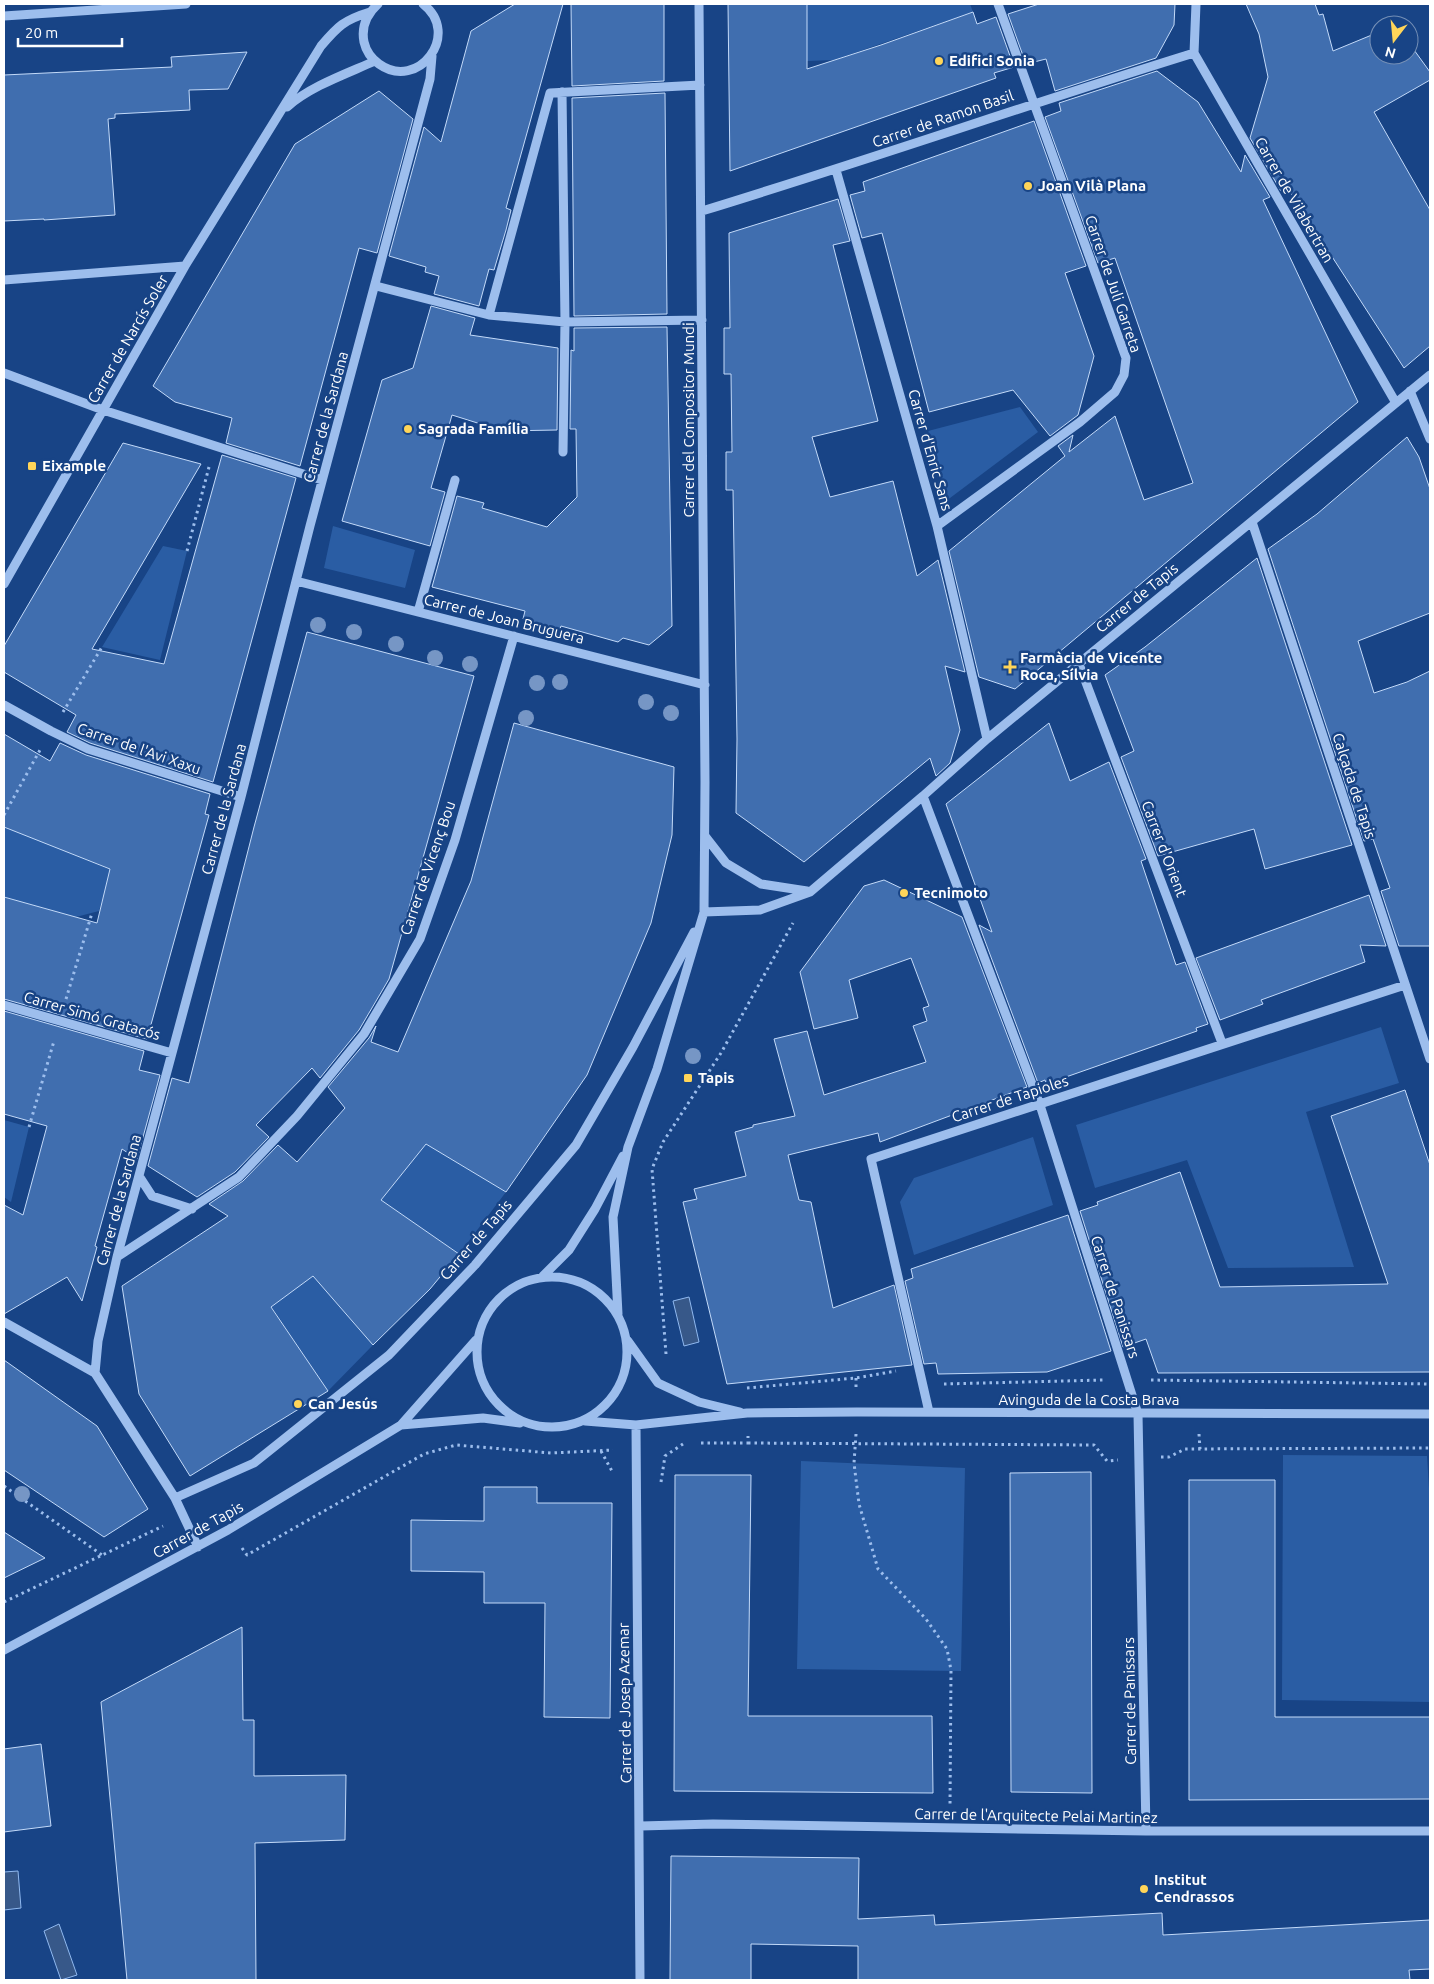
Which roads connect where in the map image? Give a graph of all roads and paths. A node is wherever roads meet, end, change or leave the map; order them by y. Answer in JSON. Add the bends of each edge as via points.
{"nodes":[{"id":1,"x":186,"y":4,"type":"edge"},
{"id":2,"x":378,"y":4,"type":"edge"},
{"id":3,"x":423,"y":4,"type":"edge"},
{"id":4,"x":699,"y":4,"type":"edge"},
{"id":5,"x":998,"y":4,"type":"edge"},
{"id":6,"x":1196,"y":4,"type":"edge"},
{"id":7,"x":370,"y":12,"type":"junction"},
{"id":8,"x":4,"y":16,"type":"edge"},
{"id":9,"x":1194,"y":53,"type":"junction"},
{"id":10,"x":432,"y":56,"type":"junction"},
{"id":11,"x":375,"y":61,"type":"junction"},
{"id":12,"x":700,"y":85,"type":"junction"},
{"id":13,"x":562,"y":92,"type":"junction"},
{"id":14,"x":1033,"y":103,"type":"junction"},
{"id":15,"x":281,"y":112,"type":"junction"},
{"id":16,"x":836,"y":170,"type":"junction"},
{"id":17,"x":702,"y":211,"type":"junction"},
{"id":18,"x":185,"y":266,"type":"junction"},
{"id":19,"x":4,"y":280,"type":"edge"},
{"id":20,"x":376,"y":286,"type":"junction"},
{"id":21,"x":489,"y":315,"type":"junction"},
{"id":22,"x":702,"y":320,"type":"junction"},
{"id":23,"x":565,"y":322,"type":"junction"},
{"id":24,"x":4,"y":373,"type":"edge"},
{"id":25,"x":1430,"y":375,"type":"edge"},
{"id":26,"x":1410,"y":391,"type":"junction"},
{"id":27,"x":1396,"y":403,"type":"junction"},
{"id":28,"x":103,"y":410,"type":"junction"},
{"id":29,"x":1430,"y":439,"type":"edge"},
{"id":30,"x":215,"y":446,"type":"junction"},
{"id":31,"x":564,"y":452,"type":"dead end"},
{"id":32,"x":322,"y":480,"type":"junction"},
{"id":33,"x":455,"y":480,"type":"dead end"},
{"id":34,"x":1252,"y":522,"type":"junction"},
{"id":35,"x":937,"y":526,"type":"junction"},
{"id":36,"x":188,"y":552,"type":"dead end"},
{"id":37,"x":296,"y":581,"type":"junction"},
{"id":38,"x":4,"y":584,"type":"edge"},
{"id":39,"x":418,"y":612,"type":"junction"},
{"id":40,"x":514,"y":636,"type":"junction"},
{"id":41,"x":102,"y":647,"type":"dead end"},
{"id":42,"x":1079,"y":664,"type":"junction"},
{"id":43,"x":704,"y":685,"type":"junction"},
{"id":44,"x":4,"y":705,"type":"edge"},
{"id":45,"x":51,"y":731,"type":"junction"},
{"id":46,"x":987,"y":739,"type":"junction"},
{"id":47,"x":923,"y":796,"type":"junction"},
{"id":48,"x":241,"y":798,"type":"junction"},
{"id":49,"x":4,"y":815,"type":"edge"},
{"id":50,"x":705,"y":836,"type":"junction"},
{"id":51,"x":810,"y":892,"type":"junction"},
{"id":52,"x":704,"y":912,"type":"junction"},
{"id":53,"x":92,"y":914,"type":"dead end"},
{"id":54,"x":1405,"y":985,"type":"junction"},
{"id":55,"x":4,"y":1005,"type":"edge"},
{"id":56,"x":60,"y":1021,"type":"junction"},
{"id":57,"x":1222,"y":1043,"type":"junction"},
{"id":58,"x":172,"y":1053,"type":"junction"},
{"id":59,"x":1430,"y":1059,"type":"edge"},
{"id":60,"x":1040,"y":1105,"type":"junction"},
{"id":61,"x":30,"y":1127,"type":"dead end"},
{"id":62,"x":628,"y":1147,"type":"junction"},
{"id":63,"x":139,"y":1176,"type":"junction"},
{"id":64,"x":192,"y":1209,"type":"junction"},
{"id":65,"x":117,"y":1257,"type":"junction"},
{"id":66,"x":544,"y":1276,"type":"junction"},
{"id":67,"x":618,"y":1314,"type":"junction"},
{"id":68,"x":4,"y":1322,"type":"edge"},
{"id":69,"x":476,"y":1340,"type":"junction"},
{"id":70,"x":628,"y":1341,"type":"junction"},
{"id":71,"x":666,"y":1357,"type":"dead end"},
{"id":72,"x":1123,"y":1366,"type":"junction"},
{"id":73,"x":918,"y":1367,"type":"junction"},
{"id":74,"x":95,"y":1373,"type":"junction"},
{"id":75,"x":856,"y":1378,"type":"junction"},
{"id":76,"x":1430,"y":1384,"type":"edge"},
{"id":77,"x":737,"y":1388,"type":"dead end"},
{"id":78,"x":747,"y":1388,"type":"junction"},
{"id":79,"x":857,"y":1412,"type":"junction"},
{"id":80,"x":929,"y":1412,"type":"junction"},
{"id":81,"x":747,"y":1413,"type":"junction"},
{"id":82,"x":1138,"y":1414,"type":"junction"},
{"id":83,"x":1430,"y":1414,"type":"edge"},
{"id":84,"x":586,"y":1421,"type":"junction"},
{"id":85,"x":527,"y":1424,"type":"junction"},
{"id":86,"x":636,"y":1425,"type":"junction"},
{"id":87,"x":401,"y":1426,"type":"junction"},
{"id":88,"x":748,"y":1442,"type":"junction"},
{"id":89,"x":855,"y":1442,"type":"junction"},
{"id":90,"x":684,"y":1443,"type":"dead end"},
{"id":91,"x":693,"y":1443,"type":"dead end"},
{"id":92,"x":1430,"y":1448,"type":"edge"},
{"id":93,"x":636,"y":1449,"type":"junction"},
{"id":94,"x":601,"y":1451,"type":"junction"},
{"id":95,"x":1139,"y":1459,"type":"junction"},
{"id":96,"x":4,"y":1486,"type":"edge"},
{"id":97,"x":635,"y":1491,"type":"junction"},
{"id":98,"x":175,"y":1498,"type":"junction"},
{"id":99,"x":185,"y":1518,"type":"junction"},
{"id":100,"x":228,"y":1530,"type":"junction"},
{"id":101,"x":198,"y":1547,"type":"junction"},
{"id":102,"x":102,"y":1555,"type":"junction"},
{"id":103,"x":4,"y":1602,"type":"edge"},
{"id":104,"x":4,"y":1650,"type":"edge"},
{"id":105,"x":640,"y":1826,"type":"junction"},
{"id":106,"x":950,"y":1828,"type":"junction"},
{"id":107,"x":1146,"y":1831,"type":"junction"},
{"id":108,"x":1430,"y":1831,"type":"edge"},
{"id":109,"x":640,"y":1980,"type":"edge"}],
"edges":[{"from":1,"to":8,"type":"street"},
{"from":2,"to":7,"type":"street"},
{"from":3,"to":10,"type":"street","name":"Carrer de la Sardana","via":[[438,26],[439,36]]},
{"from":4,"to":12,"type":"street","name":"Carrer del Compositor Mundi"},
{"from":5,"to":14,"type":"street","name":"Carrer de Juli Garreta"},
{"from":6,"to":9,"type":"street"},
{"from":7,"to":11,"type":"street","via":[[363,28],[365,46]]},
{"from":7,"to":15,"type":"street","name":"Carrer de Narcís Soler","via":[[339,25],[321,46]]},
{"from":9,"to":14,"type":"street","name":"Carrer de Ramon Basil"},
{"from":9,"to":27,"type":"street","name":"Carrer de Vilabertran"},
{"from":10,"to":11,"type":"street","via":[[415,68],[404,71],[394,71]]},
{"from":10,"to":20,"type":"street","name":"Carrer de la Sardana","via":[[430,79]]},
{"from":11,"to":15,"type":"street","name":"Carrer de Narcís Soler","via":[[296,100]]},
{"from":12,"to":13,"type":"street"},
{"from":12,"to":17,"type":"street","name":"Carrer del Compositor Mundi"},
{"from":13,"to":21,"type":"street","via":[[550,93]]},
{"from":13,"to":23,"type":"street"},
{"from":14,"to":16,"type":"street","name":"Carrer de Ramon Basil"},
{"from":14,"to":35,"type":"street","name":"Carrer de Juli Garreta","via":[[1126,358],[1124,375],[1115,392],[1080,422]]},
{"from":15,"to":18,"type":"street","name":"Carrer de Narcís Soler"},
{"from":16,"to":17,"type":"street","name":"Carrer de Ramon Basil"},
{"from":16,"to":35,"type":"street","name":"Carrer d'Enric Sans"},
{"from":17,"to":22,"type":"street","name":"Carrer del Compositor Mundi"},
{"from":18,"to":19,"type":"street"},
{"from":18,"to":28,"type":"street","name":"Carrer de Narcís Soler"},
{"from":20,"to":21,"type":"street"},
{"from":20,"to":32,"type":"street","name":"Carrer de la Sardana"},
{"from":21,"to":23,"type":"street"},
{"from":22,"to":23,"type":"street"},
{"from":22,"to":43,"type":"street","name":"Carrer del Compositor Mundi"},
{"from":23,"to":31,"type":"street"},
{"from":24,"to":28,"type":"street"},
{"from":25,"to":26,"type":"street","name":"Carrer de Tapis"},
{"from":26,"to":27,"type":"street","name":"Carrer de Tapis"},
{"from":26,"to":29,"type":"street"},
{"from":27,"to":34,"type":"street","name":"Carrer de Tapis"},
{"from":28,"to":30,"type":"street"},
{"from":28,"to":38,"type":"street","name":"Carrer de Narcís Soler"},
{"from":30,"to":32,"type":"street"},
{"from":30,"to":36,"type":"path"},
{"from":32,"to":37,"type":"street","name":"Carrer de la Sardana"},
{"from":33,"to":39,"type":"street"},
{"from":34,"to":42,"type":"street","name":"Carrer de Tapis"},
{"from":34,"to":54,"type":"street","name":"Calçada de Tapis"},
{"from":35,"to":46,"type":"street","name":"Carrer d'Enric Sans"},
{"from":37,"to":39,"type":"street","name":"Carrer de Joan Bruguera"},
{"from":37,"to":48,"type":"street","name":"Carrer de la Sardana"},
{"from":39,"to":40,"type":"street","name":"Carrer de Joan Bruguera"},
{"from":40,"to":43,"type":"street","name":"Carrer de Joan Bruguera"},
{"from":40,"to":64,"type":"street","name":"Carrer de Vicenç Bou","via":[[455,840],[420,939],[364,1034],[297,1116],[239,1177]]},
{"from":41,"to":45,"type":"path"},
{"from":42,"to":46,"type":"street","name":"Carrer de Tapis"},
{"from":42,"to":57,"type":"street","name":"Carrer d'Orient"},
{"from":43,"to":50,"type":"street","name":"Carrer del Compositor Mundi"},
{"from":44,"to":45,"type":"street","name":"Carrer de l'Avi Xaxu"},
{"from":45,"to":48,"type":"street","name":"Carrer de l'Avi Xaxu","via":[[88,749]]},
{"from":45,"to":49,"type":"path"},
{"from":46,"to":47,"type":"street","name":"Carrer de Tapis"},
{"from":47,"to":51,"type":"street","name":"Carrer de Tapis"},
{"from":47,"to":60,"type":"street","name":"Carrer de Panissars"},
{"from":48,"to":58,"type":"street","name":"Carrer de la Sardana"},
{"from":50,"to":51,"type":"street","via":[[726,862],[761,884]]},
{"from":50,"to":52,"type":"street","name":"Carrer de Tapis"},
{"from":51,"to":52,"type":"street","name":"Carrer de Tapis","via":[[760,910]]},
{"from":51,"to":71,"type":"path","via":[[721,1053],[663,1142],[652,1169]]},
{"from":52,"to":62,"type":"street","name":"Carrer de Tapis","via":[[656,1069]]},
{"from":52,"to":98,"type":"street","name":"Carrer de Tapis","via":[[633,1046],[576,1144],[475,1265],[389,1355],[254,1463]]},
{"from":53,"to":56,"type":"path"},
{"from":54,"to":57,"type":"street","name":"Carrer de Tapioles"},
{"from":54,"to":59,"type":"street","name":"Calçada de Tapis"},
{"from":55,"to":56,"type":"street","name":"Carrer Simó Gratacós"},
{"from":56,"to":58,"type":"street","name":"Carrer Simó Gratacós"},
{"from":56,"to":61,"type":"path"},
{"from":57,"to":60,"type":"street","name":"Carrer de Tapioles"},
{"from":58,"to":63,"type":"street","name":"Carrer de la Sardana"},
{"from":60,"to":72,"type":"street","name":"Carrer de Panissars"},
{"from":60,"to":73,"type":"street","name":"Carrer de Tapioles","via":[[871,1159]]},
{"from":62,"to":66,"type":"street","name":"Carrer de Tapis","via":[[569,1250]]},
{"from":62,"to":67,"type":"street","name":"Carrer de Tapis","via":[[613,1216]]},
{"from":63,"to":64,"type":"street","via":[[152,1196]]},
{"from":63,"to":65,"type":"street","name":"Carrer de la Sardana"},
{"from":64,"to":65,"type":"street","name":"Carrer de Vicenç Bou"},
{"from":65,"to":74,"type":"street","name":"Carrer de la Sardana","via":[[98,1341]]},
{"from":66,"to":67,"type":"street","via":[[570,1277],[598,1290]]},
{"from":66,"to":69,"type":"street","via":[[512,1287],[491,1306]]},
{"from":67,"to":70,"type":"street"},
{"from":68,"to":74,"type":"street"},
{"from":69,"to":85,"type":"street","via":[[478,1370],[488,1394],[507,1414]]},
{"from":69,"to":87,"type":"street","name":"Carrer de Tapis"},
{"from":70,"to":81,"type":"street","name":"Avinguda de la Costa Brava","via":[[658,1383],[699,1402]]},
{"from":70,"to":84,"type":"street","via":[[626,1371],[612,1400]]},
{"from":72,"to":73,"type":"path","via":[[1108,1364],[1107,1380],[944,1384],[931,1365]]},
{"from":72,"to":76,"type":"path","via":[[1144,1370],[1152,1381]]},
{"from":72,"to":82,"type":"street","name":"Carrer de Panissars"},
{"from":73,"to":75,"type":"path"},
{"from":73,"to":80,"type":"street","name":"Carrer de Tapioles"},
{"from":74,"to":98,"type":"street"},
{"from":75,"to":78,"type":"path"},
{"from":75,"to":79,"type":"path"},
{"from":77,"to":78,"type":"path"},
{"from":78,"to":81,"type":"path"},
{"from":79,"to":80,"type":"street","name":"Avinguda de la Costa Brava"},
{"from":79,"to":81,"type":"street","name":"Avinguda de la Costa Brava"},
{"from":79,"to":89,"type":"path"},
{"from":80,"to":82,"type":"street","name":"Avinguda de la Costa Brava"},
{"from":81,"to":86,"type":"street","name":"Avinguda de la Costa Brava"},
{"from":81,"to":88,"type":"path"},
{"from":82,"to":83,"type":"street","name":"Avinguda de la Costa Brava"},
{"from":82,"to":95,"type":"street","name":"Carrer de Panissars"},
{"from":84,"to":85,"type":"street","via":[[560,1428]]},
{"from":84,"to":86,"type":"street","name":"Avinguda de la Costa Brava"},
{"from":85,"to":87,"type":"street","name":"Carrer de Tapis","via":[[483,1418]]},
{"from":86,"to":93,"type":"street","name":"Carrer de Josep Azemar"},
{"from":87,"to":100,"type":"street","name":"Carrer de Tapis"},
{"from":88,"to":89,"type":"path"},
{"from":88,"to":91,"type":"path"},
{"from":89,"to":95,"type":"path","via":[[1094,1445],[1106,1461]]},
{"from":89,"to":106,"type":"path","via":[[859,1504],[878,1570],[926,1619],[947,1650],[951,1670]]},
{"from":90,"to":97,"type":"path","via":[[664,1456],[660,1489]]},
{"from":92,"to":95,"type":"path","via":[[1185,1449],[1169,1457]]},
{"from":93,"to":94,"type":"path"},
{"from":93,"to":97,"type":"street","name":"Carrer de Josep Azemar"},
{"from":94,"to":97,"type":"path","via":[[622,1492]]},
{"from":94,"to":100,"type":"path","via":[[551,1453],[456,1446],[424,1454],[247,1555]]},
{"from":95,"to":107,"type":"street","name":"Carrer de Panissars"},
{"from":96,"to":102,"type":"path"},
{"from":97,"to":105,"type":"street","name":"Carrer de Josep Azemar"},
{"from":98,"to":99,"type":"street"},
{"from":99,"to":101,"type":"street"},
{"from":99,"to":102,"type":"path"},
{"from":100,"to":101,"type":"street","name":"Carrer de Tapis"},
{"from":101,"to":104,"type":"street","name":"Carrer de Tapis"},
{"from":102,"to":103,"type":"path"},
{"from":105,"to":106,"type":"street","name":"Carrer de l'Arquitecte Pelai Martinez"},
{"from":105,"to":109,"type":"street","name":"Carrer de Josep Azemar"},
{"from":106,"to":107,"type":"street","name":"Carrer de l'Arquitecte Pelai Martinez"},
{"from":107,"to":108,"type":"street","name":"Carrer de l'Arquitecte Pelai Martinez"}]}
